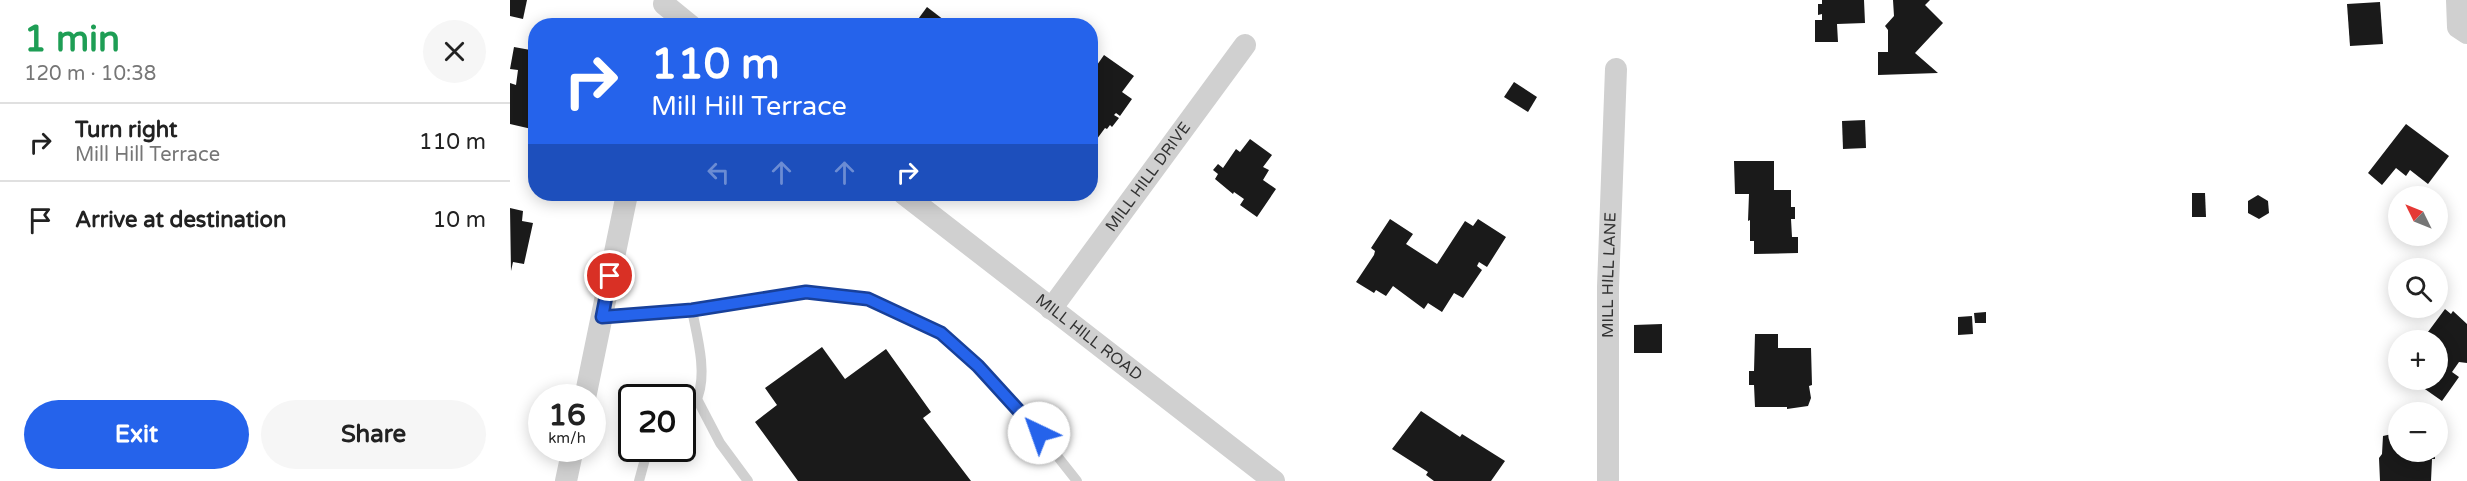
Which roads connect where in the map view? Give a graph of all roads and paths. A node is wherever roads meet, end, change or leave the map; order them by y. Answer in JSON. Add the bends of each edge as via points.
{"nodes":[{"id":1,"x":2457,"y":0,"type":"edge"},
{"id":2,"x":662,"y":10,"type":"edge"},
{"id":3,"x":676,"y":18,"type":"edge"},
{"id":4,"x":2463,"y":30,"type":"edge"},
{"id":5,"x":1245,"y":45,"type":"dead end"},
{"id":6,"x":1616,"y":69,"type":"dead end"},
{"id":7,"x":626,"y":201,"type":"edge"},
{"id":8,"x":913,"y":201,"type":"edge"},
{"id":9,"x":1051,"y":309,"type":"junction"},
{"id":10,"x":692,"y":310,"type":"junction"},
{"id":11,"x":602,"y":317,"type":"junction"},
{"id":12,"x":588,"y":384,"type":"edge"},
{"id":13,"x":697,"y":399,"type":"joint"},
{"id":14,"x":570,"y":462,"type":"edge"},
{"id":15,"x":644,"y":462,"type":"edge"},
{"id":16,"x":566,"y":481,"type":"edge"},
{"id":17,"x":639,"y":481,"type":"edge"},
{"id":18,"x":748,"y":481,"type":"edge"},
{"id":19,"x":1077,"y":481,"type":"edge"},
{"id":20,"x":1274,"y":481,"type":"edge"},
{"id":21,"x":1608,"y":481,"type":"edge"}],
"edges":[{"from":1,"to":4,"type":"street"},
{"from":2,"to":3,"type":"street"},
{"from":5,"to":9,"type":"street","name":"MILL HILL DRIVE"},
{"from":6,"to":21,"type":"street","name":"MILL HILL LANE","via":[[1608,287]]},
{"from":7,"to":11,"type":"street"},
{"from":8,"to":9,"type":"street","name":"MILL HILL ROAD"},
{"from":9,"to":20,"type":"street","name":"MILL HILL ROAD"},
{"from":10,"to":11,"type":"lane"},
{"from":10,"to":13,"type":"lane","via":[[701,383]]},
{"from":10,"to":19,"type":"lane","via":[[806,292],[868,299],[941,333],[978,366]]},
{"from":11,"to":12,"type":"street"},
{"from":13,"to":18,"type":"lane","via":[[720,443]]},
{"from":14,"to":16,"type":"street"},
{"from":15,"to":17,"type":"lane"}]}
